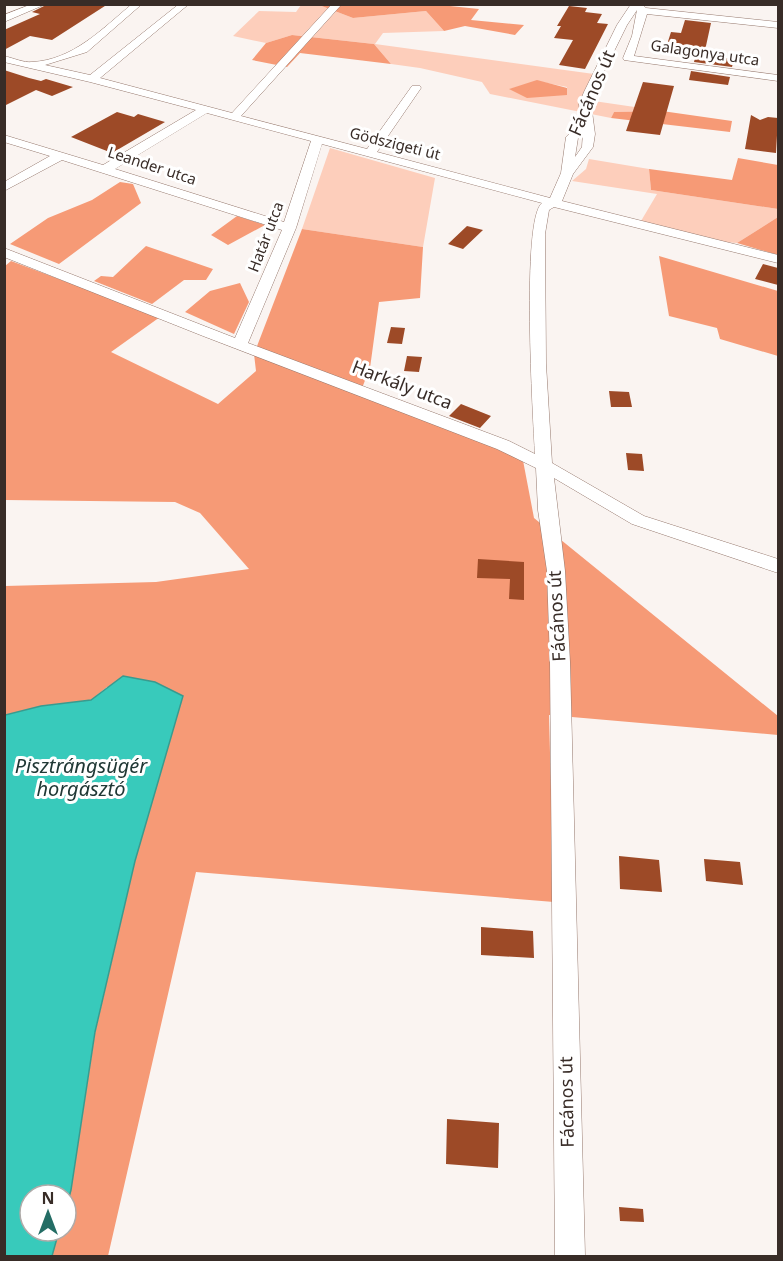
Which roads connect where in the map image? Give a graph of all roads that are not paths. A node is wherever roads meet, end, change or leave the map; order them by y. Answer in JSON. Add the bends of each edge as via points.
{"nodes":[{"id":1,"x":42,"y":4,"type":"edge"},
{"id":2,"x":138,"y":4,"type":"edge"},
{"id":3,"x":185,"y":4,"type":"edge"},
{"id":4,"x":338,"y":4,"type":"edge"},
{"id":5,"x":658,"y":4,"type":"edge"},
{"id":6,"x":639,"y":7,"type":"edge"},
{"id":7,"x":4,"y":20,"type":"edge"},
{"id":8,"x":778,"y":25,"type":"edge"},
{"id":9,"x":4,"y":59,"type":"edge"},
{"id":10,"x":28,"y":65,"type":"junction"},
{"id":11,"x":778,"y":78,"type":"edge"},
{"id":12,"x":92,"y":79,"type":"junction"},
{"id":13,"x":416,"y":88,"type":"dead end"},
{"id":14,"x":206,"y":109,"type":"junction"},
{"id":15,"x":586,"y":115,"type":"junction"},
{"id":16,"x":234,"y":117,"type":"junction"},
{"id":17,"x":4,"y":138,"type":"edge"},
{"id":18,"x":317,"y":140,"type":"junction"},
{"id":19,"x":370,"y":153,"type":"junction"},
{"id":20,"x":60,"y":156,"type":"junction"},
{"id":21,"x":106,"y":169,"type":"junction"},
{"id":22,"x":567,"y":173,"type":"junction"},
{"id":23,"x":4,"y":187,"type":"edge"},
{"id":24,"x":551,"y":202,"type":"junction"},
{"id":25,"x":289,"y":228,"type":"junction"},
{"id":26,"x":4,"y":252,"type":"edge"},
{"id":27,"x":778,"y":259,"type":"edge"},
{"id":28,"x":240,"y":344,"type":"junction"},
{"id":29,"x":545,"y":466,"type":"junction"},
{"id":30,"x":778,"y":566,"type":"edge"},
{"id":31,"x":570,"y":1257,"type":"edge"}],
"edges":[{"from":1,"to":7,"type":"street"},
{"from":2,"to":10,"type":"street","via":[[83,50]]},
{"from":3,"to":12,"type":"street"},
{"from":4,"to":16,"type":"street"},
{"from":5,"to":6,"type":"street"},
{"from":6,"to":8,"type":"street"},
{"from":6,"to":11,"type":"street","name":"Galagonya utca","via":[[637,36],[628,58]]},
{"from":6,"to":15,"type":"street","name":"Fácános út","via":[[629,17],[589,92]]},
{"from":9,"to":10,"type":"street","name":"Gödszigeti út"},
{"from":10,"to":12,"type":"street","name":"Gödszigeti út"},
{"from":12,"to":14,"type":"street","name":"Gödszigeti út"},
{"from":13,"to":19,"type":"street"},
{"from":14,"to":16,"type":"street","name":"Gödszigeti út"},
{"from":14,"to":21,"type":"street"},
{"from":15,"to":22,"type":"street","name":"Fácános út","via":[[572,137]]},
{"from":15,"to":22,"type":"street","via":[[590,147]]},
{"from":16,"to":18,"type":"street","name":"Gödszigeti út"},
{"from":17,"to":20,"type":"street","name":"Leander utca"},
{"from":18,"to":19,"type":"street","name":"Gödszigeti út"},
{"from":18,"to":25,"type":"street","name":"Határ utca"},
{"from":19,"to":24,"type":"street","name":"Gödszigeti út"},
{"from":20,"to":21,"type":"street","name":"Leander utca"},
{"from":20,"to":23,"type":"street"},
{"from":21,"to":25,"type":"street","name":"Leander utca"},
{"from":22,"to":24,"type":"street","name":"Fácános út","via":[[557,198]]},
{"from":24,"to":27,"type":"street","name":"Gödszigeti út"},
{"from":24,"to":29,"type":"street","name":"Fácános út","via":[[543,208],[538,234],[538,364]]},
{"from":25,"to":28,"type":"street","name":"Határ utca"},
{"from":26,"to":28,"type":"street","name":"Harkály utca"},
{"from":28,"to":29,"type":"street","name":"Harkály utca"},
{"from":29,"to":30,"type":"street","name":"Harkály utca","via":[[638,520]]},
{"from":29,"to":31,"type":"street","name":"Fácános út","via":[[560,662]]}]}
